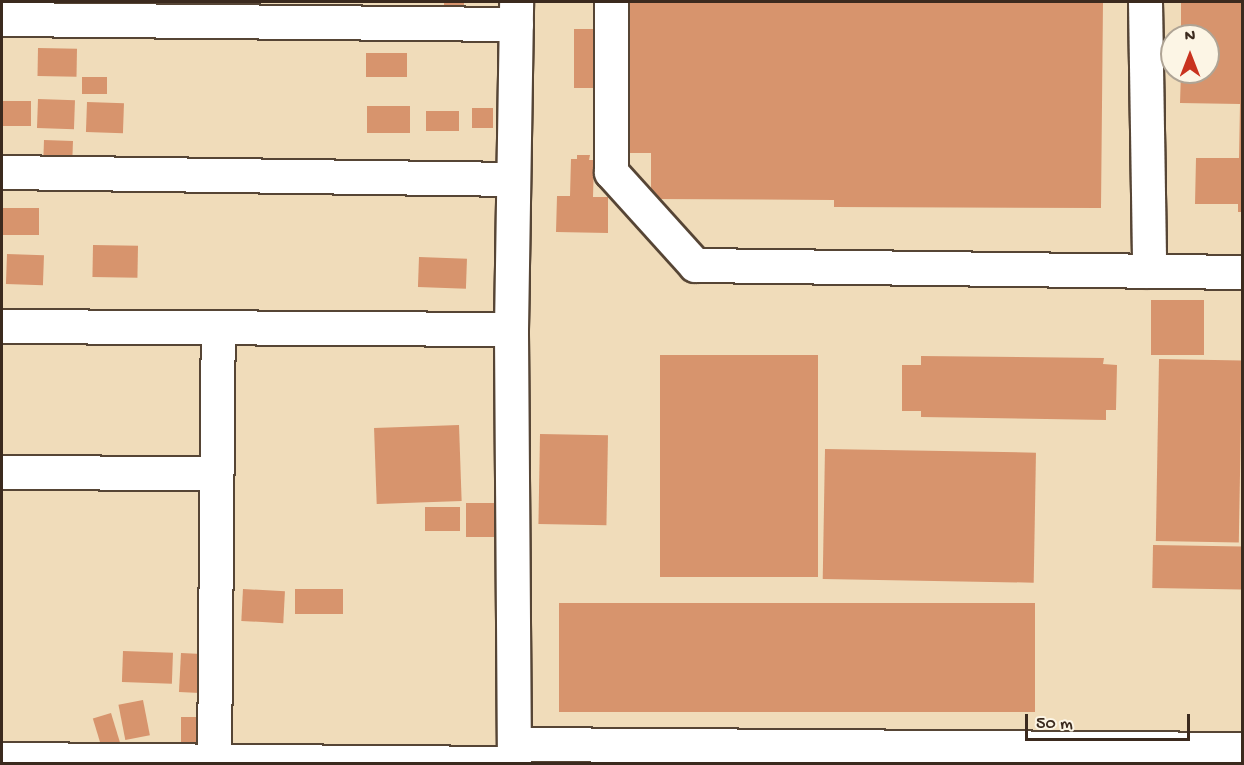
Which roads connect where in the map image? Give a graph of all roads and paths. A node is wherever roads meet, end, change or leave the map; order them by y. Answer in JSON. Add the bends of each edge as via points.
{"nodes":[{"id":1,"x":611,"y":2,"type":"edge"},
{"id":2,"x":1145,"y":2,"type":"edge"},
{"id":3,"x":106,"y":11,"type":"edge"},
{"id":4,"x":516,"y":13,"type":"edge"},
{"id":5,"x":2,"y":19,"type":"edge"},
{"id":6,"x":2,"y":172,"type":"edge"},
{"id":7,"x":513,"y":179,"type":"junction"},
{"id":8,"x":1149,"y":271,"type":"junction"},
{"id":9,"x":1242,"y":272,"type":"edge"},
{"id":10,"x":2,"y":326,"type":"edge"},
{"id":11,"x":218,"y":327,"type":"junction"},
{"id":12,"x":511,"y":329,"type":"junction"},
{"id":13,"x":2,"y":472,"type":"edge"},
{"id":14,"x":215,"y":474,"type":"junction"},
{"id":15,"x":1242,"y":749,"type":"edge"},
{"id":16,"x":514,"y":757,"type":"edge"},
{"id":17,"x":2,"y":759,"type":"edge"},
{"id":18,"x":214,"y":762,"type":"junction"}],
"edges":[{"from":1,"to":8,"type":"street","via":[[611,172],[695,265]]},
{"from":2,"to":8,"type":"street"},
{"from":3,"to":4,"type":"street"},
{"from":3,"to":5,"type":"street"},
{"from":4,"to":7,"type":"street"},
{"from":6,"to":7,"type":"street"},
{"from":7,"to":12,"type":"street"},
{"from":8,"to":9,"type":"street"},
{"from":10,"to":11,"type":"street"},
{"from":11,"to":12,"type":"street"},
{"from":11,"to":14,"type":"street"},
{"from":12,"to":16,"type":"street"},
{"from":13,"to":14,"type":"street"},
{"from":14,"to":18,"type":"street"},
{"from":15,"to":16,"type":"street"},
{"from":16,"to":18,"type":"street"},
{"from":17,"to":18,"type":"street"}]}
